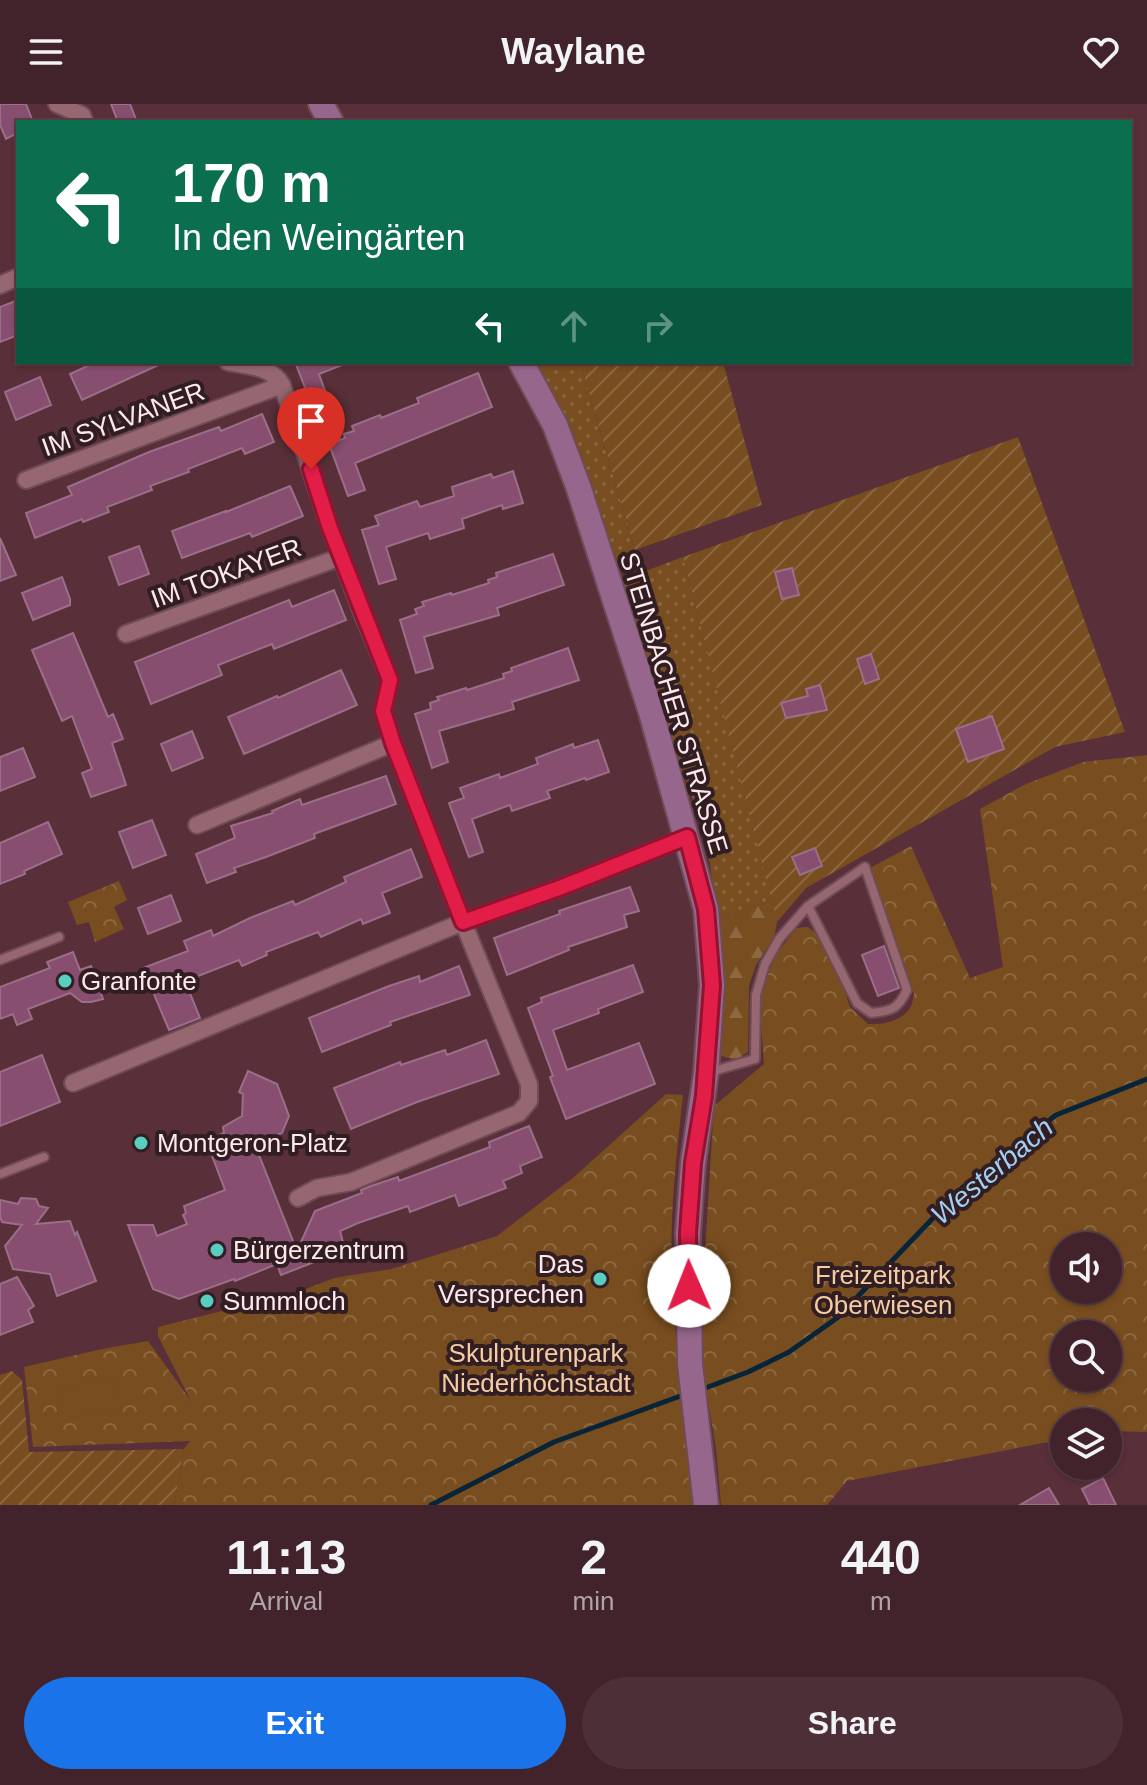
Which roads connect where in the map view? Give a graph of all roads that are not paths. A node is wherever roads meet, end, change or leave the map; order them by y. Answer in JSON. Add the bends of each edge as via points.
{"nodes":[{"id":1,"x":57,"y":104,"type":"edge"},
{"id":2,"x":84,"y":120,"type":"edge"},
{"id":3,"x":237,"y":364,"type":"edge"},
{"id":4,"x":522,"y":364,"type":"edge"},
{"id":5,"x":282,"y":385,"type":"junction"},
{"id":6,"x":26,"y":480,"type":"dead end"},
{"id":7,"x":341,"y":557,"type":"junction"},
{"id":8,"x":126,"y":634,"type":"dead end"},
{"id":9,"x":393,"y":743,"type":"junction"},
{"id":10,"x":197,"y":825,"type":"dead end"},
{"id":11,"x":687,"y":837,"type":"junction"},
{"id":12,"x":808,"y":906,"type":"junction"},
{"id":13,"x":463,"y":922,"type":"junction"},
{"id":14,"x":59,"y":937,"type":"dead end"},
{"id":15,"x":0,"y":960,"type":"edge"},
{"id":16,"x":706,"y":1073,"type":"junction"},
{"id":17,"x":73,"y":1083,"type":"dead end"},
{"id":18,"x":44,"y":1157,"type":"dead end"},
{"id":19,"x":0,"y":1174,"type":"edge"},
{"id":20,"x":298,"y":1198,"type":"dead end"},
{"id":21,"x":706,"y":1505,"type":"edge"}],
"edges":[{"from":1,"to":2,"type":"street"},
{"from":3,"to":5,"type":"street","via":[[271,372]]},
{"from":4,"to":11,"type":"main road","name":"STEINBACHER STRASSE","via":[[555,425],[578,486]]},
{"from":5,"to":6,"type":"street","name":"IM SYLVANER"},
{"from":5,"to":7,"type":"street"},
{"from":7,"to":8,"type":"street","name":"IM TOKAYER"},
{"from":7,"to":9,"type":"street","via":[[390,680],[383,711]]},
{"from":9,"to":10,"type":"street"},
{"from":9,"to":13,"type":"street"},
{"from":11,"to":13,"type":"street"},
{"from":11,"to":16,"type":"main road","name":"STEINBACHER STRASSE","via":[[706,909],[712,985]]},
{"from":12,"to":12,"type":"lane","via":[[857,1003],[871,1013],[888,1012],[900,1003],[907,990],[865,867]]},
{"from":12,"to":16,"type":"lane","via":[[765,964],[756,995],[755,1059]]},
{"from":13,"to":17,"type":"street"},
{"from":13,"to":20,"type":"street","via":[[529,1084],[529,1101],[519,1113],[351,1182],[317,1188]]},
{"from":14,"to":15,"type":"lane"},
{"from":16,"to":21,"type":"main road","name":"STEINBACHER STRASSE","via":[[688,1233],[692,1377]]},
{"from":18,"to":19,"type":"lane"}]}
